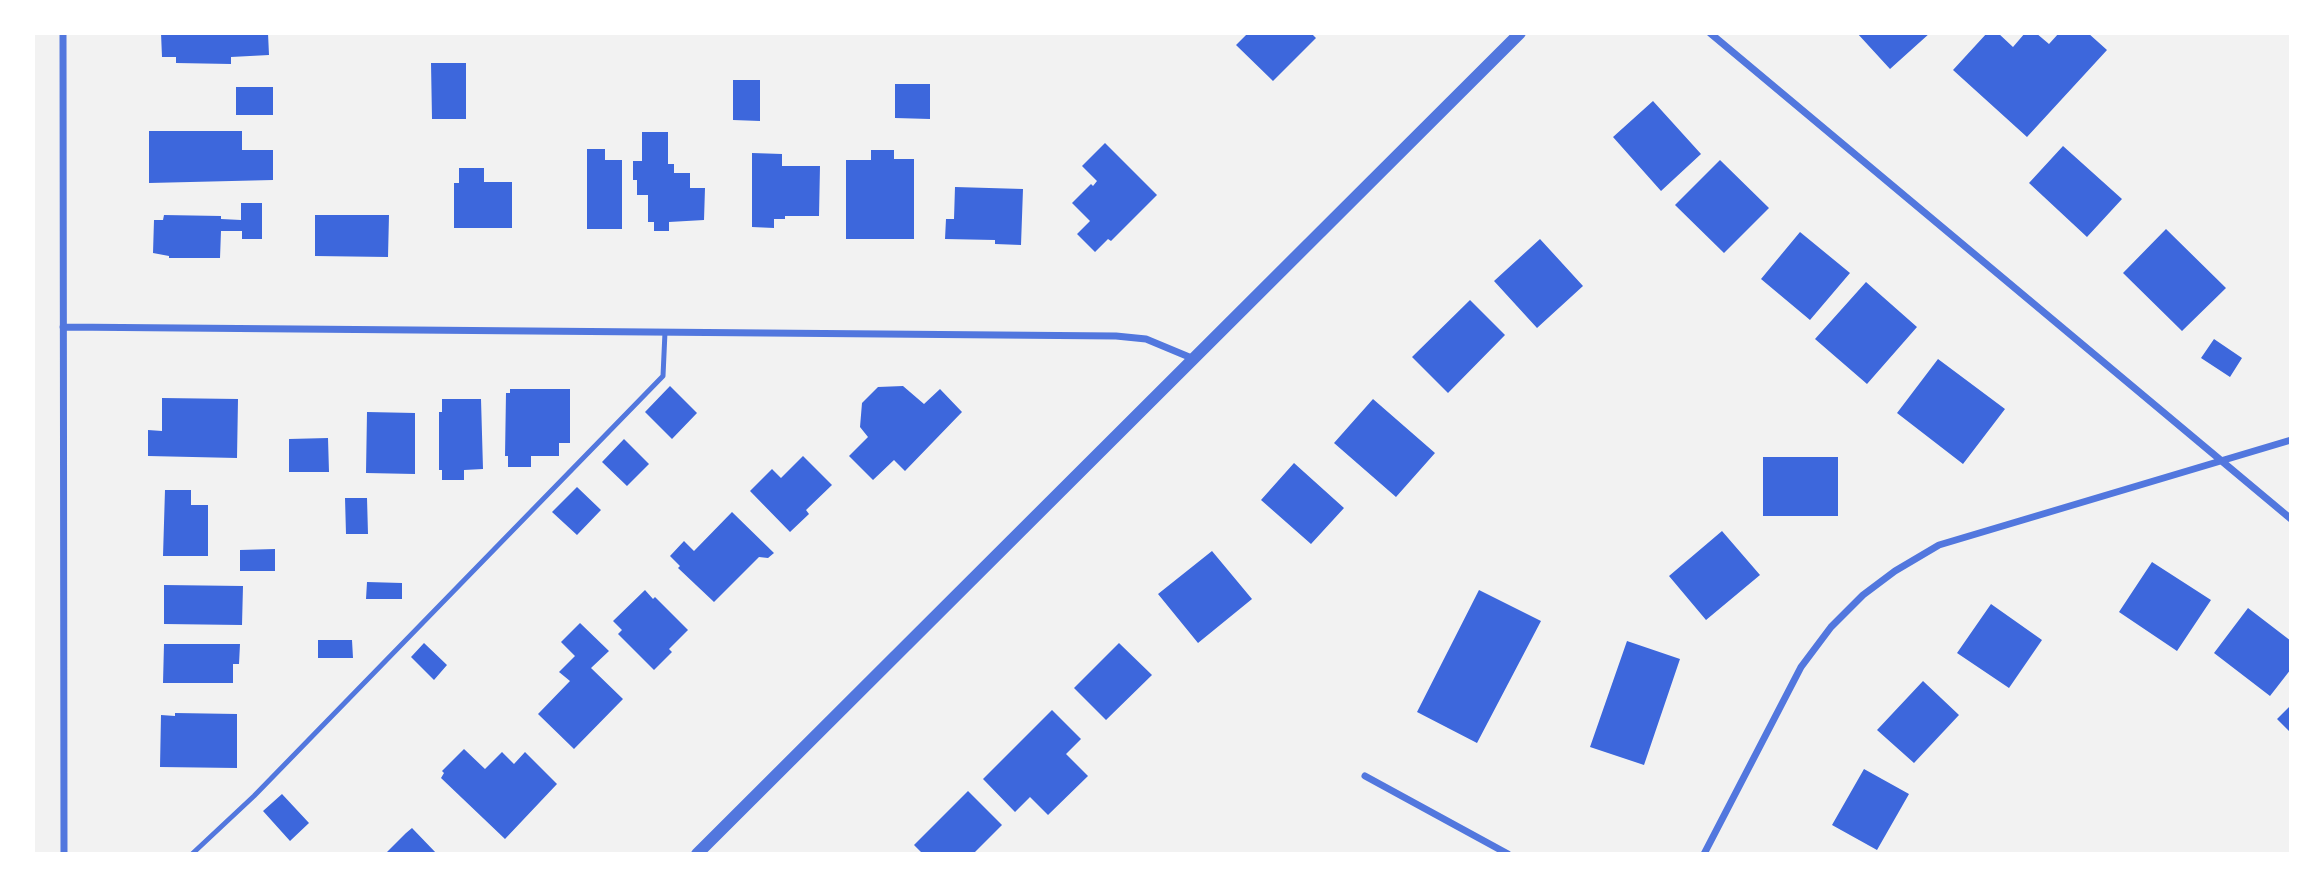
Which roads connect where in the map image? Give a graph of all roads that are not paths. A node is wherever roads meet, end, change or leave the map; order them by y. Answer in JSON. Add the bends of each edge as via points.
{"nodes":[{"id":1,"x":63,"y":33,"type":"edge"},
{"id":2,"x":1520,"y":33,"type":"edge"},
{"id":3,"x":1710,"y":33,"type":"edge"},
{"id":4,"x":63,"y":327,"type":"junction"},
{"id":5,"x":665,"y":332,"type":"junction"},
{"id":6,"x":1194,"y":359,"type":"junction"},
{"id":7,"x":2291,"y":440,"type":"edge"},
{"id":8,"x":2223,"y":461,"type":"junction"},
{"id":9,"x":2291,"y":519,"type":"edge"},
{"id":10,"x":1365,"y":776,"type":"dead end"},
{"id":11,"x":64,"y":854,"type":"edge"},
{"id":12,"x":192,"y":854,"type":"edge"},
{"id":13,"x":697,"y":854,"type":"edge"},
{"id":14,"x":1508,"y":854,"type":"edge"},
{"id":15,"x":1704,"y":854,"type":"edge"}],
"edges":[{"from":1,"to":4,"type":"street"},
{"from":2,"to":6,"type":"street"},
{"from":3,"to":8,"type":"street"},
{"from":4,"to":5,"type":"street"},
{"from":4,"to":11,"type":"street"},
{"from":5,"to":6,"type":"street","via":[[1116,336],[1146,339]]},
{"from":5,"to":12,"type":"lane","via":[[663,376]]},
{"from":6,"to":13,"type":"street"},
{"from":7,"to":8,"type":"street"},
{"from":8,"to":9,"type":"street"},
{"from":8,"to":15,"type":"street","via":[[1939,545],[1863,595],[1831,626],[1801,667]]},
{"from":10,"to":14,"type":"street"}]}
